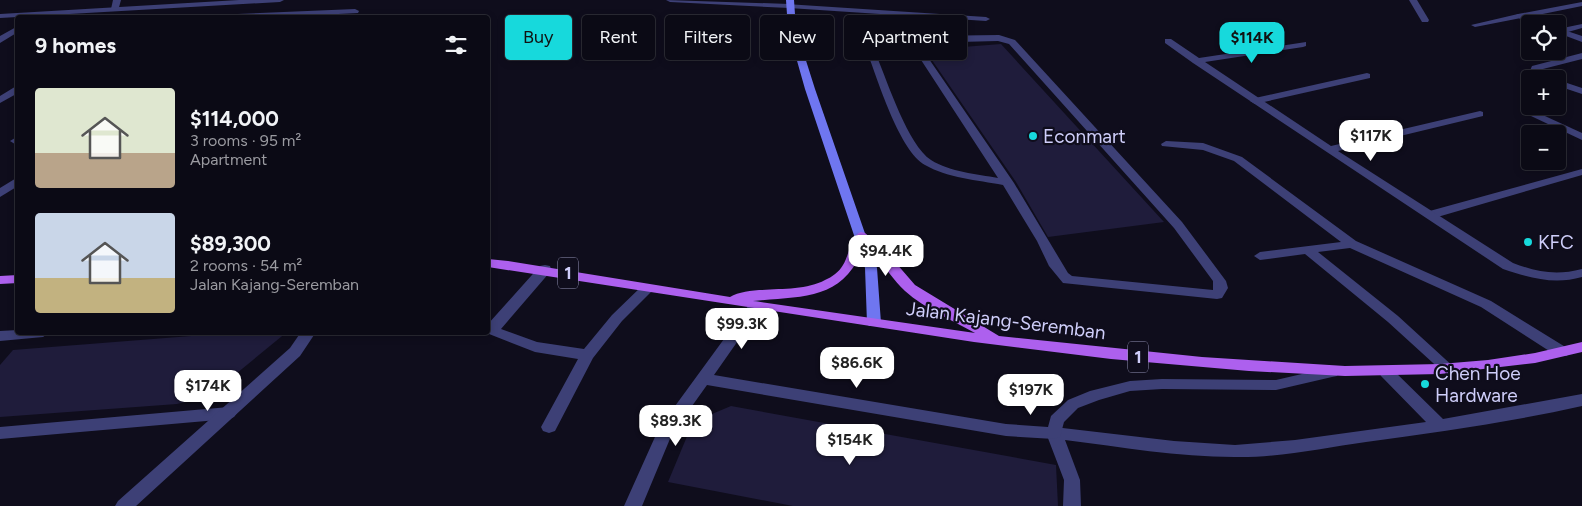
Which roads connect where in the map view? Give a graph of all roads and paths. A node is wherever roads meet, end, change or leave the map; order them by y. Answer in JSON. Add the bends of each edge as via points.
{"nodes":[{"id":1,"x":71,"y":0,"type":"edge"},
{"id":2,"x":116,"y":0,"type":"edge"},
{"id":3,"x":280,"y":0,"type":"edge"},
{"id":4,"x":670,"y":0,"type":"edge"},
{"id":5,"x":1413,"y":0,"type":"edge"},
{"id":6,"x":789,"y":3,"type":"edge"},
{"id":7,"x":1582,"y":4,"type":"edge"},
{"id":8,"x":115,"y":10,"type":"junction"},
{"id":9,"x":355,"y":11,"type":"edge"},
{"id":10,"x":57,"y":13,"type":"junction"},
{"id":11,"x":44,"y":15,"type":"edge"},
{"id":12,"x":111,"y":15,"type":"edge"},
{"id":13,"x":261,"y":15,"type":"edge"},
{"id":14,"x":853,"y":15,"type":"edge"},
{"id":15,"x":0,"y":16,"type":"edge"},
{"id":16,"x":15,"y":16,"type":"edge"},
{"id":17,"x":1518,"y":16,"type":"junction"},
{"id":18,"x":1521,"y":17,"type":"edge"},
{"id":19,"x":986,"y":19,"type":"dead end"},
{"id":20,"x":1425,"y":20,"type":"dead end"},
{"id":21,"x":967,"y":22,"type":"edge"},
{"id":22,"x":1475,"y":25,"type":"dead end"},
{"id":23,"x":1582,"y":26,"type":"edge"},
{"id":24,"x":1566,"y":29,"type":"edge"},
{"id":25,"x":15,"y":30,"type":"edge"},
{"id":26,"x":1566,"y":33,"type":"edge"},
{"id":27,"x":967,"y":34,"type":"edge"},
{"id":28,"x":1582,"y":39,"type":"edge"},
{"id":29,"x":0,"y":40,"type":"edge"},
{"id":30,"x":1168,"y":41,"type":"dead end"},
{"id":31,"x":1303,"y":44,"type":"dead end"},
{"id":32,"x":1582,"y":56,"type":"edge"},
{"id":33,"x":874,"y":60,"type":"edge"},
{"id":34,"x":925,"y":60,"type":"edge"},
{"id":35,"x":1196,"y":61,"type":"junction"},
{"id":36,"x":1535,"y":70,"type":"edge"},
{"id":37,"x":1367,"y":76,"type":"dead end"},
{"id":38,"x":1566,"y":86,"type":"edge"},
{"id":39,"x":15,"y":90,"type":"edge"},
{"id":40,"x":1582,"y":91,"type":"edge"},
{"id":41,"x":15,"y":98,"type":"edge"},
{"id":42,"x":1,"y":99,"type":"edge"},
{"id":43,"x":1255,"y":101,"type":"junction"},
{"id":44,"x":1480,"y":114,"type":"dead end"},
{"id":45,"x":1536,"y":115,"type":"edge"},
{"id":46,"x":1582,"y":137,"type":"edge"},
{"id":47,"x":1166,"y":144,"type":"dead end"},
{"id":48,"x":1329,"y":150,"type":"junction"},
{"id":49,"x":1582,"y":172,"type":"edge"},
{"id":50,"x":15,"y":182,"type":"edge"},
{"id":51,"x":1008,"y":183,"type":"junction"},
{"id":52,"x":0,"y":194,"type":"edge"},
{"id":53,"x":1430,"y":216,"type":"junction"},
{"id":54,"x":861,"y":236,"type":"junction"},
{"id":55,"x":1352,"y":244,"type":"junction"},
{"id":56,"x":1310,"y":251,"type":"junction"},
{"id":57,"x":1260,"y":256,"type":"dead end"},
{"id":58,"x":490,"y":263,"type":"edge"},
{"id":59,"x":545,"y":269,"type":"junction"},
{"id":60,"x":1582,"y":273,"type":"edge"},
{"id":61,"x":15,"y":279,"type":"edge"},
{"id":62,"x":0,"y":280,"type":"edge"},
{"id":63,"x":648,"y":288,"type":"junction"},
{"id":64,"x":728,"y":300,"type":"junction"},
{"id":65,"x":756,"y":305,"type":"junction"},
{"id":66,"x":874,"y":324,"type":"junction"},
{"id":67,"x":490,"y":329,"type":"edge"},
{"id":68,"x":490,"y":330,"type":"edge"},
{"id":69,"x":15,"y":335,"type":"edge"},
{"id":70,"x":307,"y":335,"type":"edge"},
{"id":71,"x":0,"y":336,"type":"edge"},
{"id":72,"x":998,"y":339,"type":"junction"},
{"id":73,"x":1582,"y":347,"type":"edge"},
{"id":74,"x":1562,"y":352,"type":"junction"},
{"id":75,"x":587,"y":356,"type":"junction"},
{"id":76,"x":1449,"y":369,"type":"junction"},
{"id":77,"x":1332,"y":372,"type":"junction"},
{"id":78,"x":1386,"y":372,"type":"junction"},
{"id":79,"x":704,"y":378,"type":"junction"},
{"id":80,"x":1582,"y":400,"type":"edge"},
{"id":81,"x":229,"y":413,"type":"junction"},
{"id":82,"x":1440,"y":426,"type":"junction"},
{"id":83,"x":548,"y":427,"type":"dead end"},
{"id":84,"x":0,"y":433,"type":"edge"},
{"id":85,"x":1054,"y":434,"type":"junction"},
{"id":86,"x":124,"y":506,"type":"edge"},
{"id":87,"x":633,"y":506,"type":"edge"},
{"id":88,"x":1072,"y":506,"type":"edge"}],
"edges":[{"from":1,"to":10,"type":"street"},
{"from":2,"to":8,"type":"street"},
{"from":3,"to":8,"type":"street"},
{"from":4,"to":6,"type":"street"},
{"from":5,"to":20,"type":"street"},
{"from":6,"to":14,"type":"street"},
{"from":6,"to":54,"type":"main road","via":[[792,29],[823,132]]},
{"from":7,"to":17,"type":"street"},
{"from":8,"to":10,"type":"street"},
{"from":8,"to":12,"type":"street"},
{"from":9,"to":13,"type":"street"},
{"from":10,"to":11,"type":"street"},
{"from":15,"to":16,"type":"street"},
{"from":17,"to":18,"type":"street"},
{"from":17,"to":22,"type":"street"},
{"from":19,"to":21,"type":"street"},
{"from":23,"to":24,"type":"street"},
{"from":25,"to":29,"type":"street"},
{"from":26,"to":28,"type":"street"},
{"from":27,"to":51,"type":"street","via":[[1012,42],[1178,225],[1221,288],[1217,295],[1068,280],[1058,272],[1050,251]]},
{"from":30,"to":35,"type":"street"},
{"from":31,"to":35,"type":"street"},
{"from":32,"to":36,"type":"street"},
{"from":33,"to":51,"type":"street","via":[[912,147],[925,161],[943,169]]},
{"from":34,"to":51,"type":"street"},
{"from":35,"to":43,"type":"street"},
{"from":37,"to":43,"type":"street"},
{"from":38,"to":40,"type":"street"},
{"from":39,"to":42,"type":"street"},
{"from":41,"to":42,"type":"street"},
{"from":43,"to":48,"type":"street"},
{"from":44,"to":48,"type":"street"},
{"from":45,"to":46,"type":"street"},
{"from":47,"to":55,"type":"street","via":[[1208,146],[1238,160]]},
{"from":48,"to":53,"type":"street"},
{"from":49,"to":53,"type":"street"},
{"from":50,"to":52,"type":"street"},
{"from":53,"to":60,"type":"street","via":[[1508,266],[1539,277],[1566,278]]},
{"from":54,"to":64,"type":"main road","via":[[847,269],[839,278],[801,292]]},
{"from":54,"to":66,"type":"main road","via":[[871,268]]},
{"from":54,"to":72,"type":"main road","via":[[879,251],[910,288]]},
{"from":55,"to":56,"type":"street"},
{"from":55,"to":74,"type":"street","via":[[1486,304]]},
{"from":56,"to":57,"type":"street"},
{"from":56,"to":76,"type":"street","via":[[1394,319]]},
{"from":58,"to":59,"type":"main road","name":"Jalan Kajang-Seremban","number":"1"},
{"from":59,"to":63,"type":"main road","name":"Jalan Kajang-Seremban","number":"1"},
{"from":59,"to":67,"type":"street"},
{"from":61,"to":62,"type":"main road"},
{"from":63,"to":64,"type":"main road","name":"Jalan Kajang-Seremban","number":"1"},
{"from":63,"to":75,"type":"street","via":[[617,318]]},
{"from":64,"to":65,"type":"main road","name":"Jalan Kajang-Seremban","number":"1"},
{"from":65,"to":66,"type":"main road","name":"Jalan Kajang-Seremban","number":"1"},
{"from":65,"to":79,"type":"street"},
{"from":66,"to":72,"type":"main road","name":"Jalan Kajang-Seremban","number":"1"},
{"from":68,"to":75,"type":"street","via":[[535,347]]},
{"from":69,"to":71,"type":"street"},
{"from":70,"to":81,"type":"street","via":[[295,352]]},
{"from":72,"to":77,"type":"main road","name":"Jalan Kajang-Seremban","number":"1","via":[[1128,356]]},
{"from":73,"to":74,"type":"main road","name":"Jalan Kajang-Seremban","number":"1"},
{"from":74,"to":76,"type":"main road","name":"Jalan Kajang-Seremban","number":"1"},
{"from":75,"to":83,"type":"street"},
{"from":76,"to":78,"type":"main road","name":"Jalan Kajang-Seremban","number":"1"},
{"from":77,"to":78,"type":"main road","name":"Jalan Kajang-Seremban","number":"1"},
{"from":77,"to":85,"type":"street","via":[[1276,385],[1130,386],[1073,404],[1057,420]]},
{"from":78,"to":82,"type":"street"},
{"from":79,"to":85,"type":"street","via":[[1006,430]]},
{"from":79,"to":87,"type":"street","via":[[665,432]]},
{"from":80,"to":82,"type":"street"},
{"from":81,"to":84,"type":"street"},
{"from":81,"to":86,"type":"street"},
{"from":82,"to":85,"type":"street","via":[[1235,451]]},
{"from":85,"to":88,"type":"street","via":[[1072,480]]}]}
